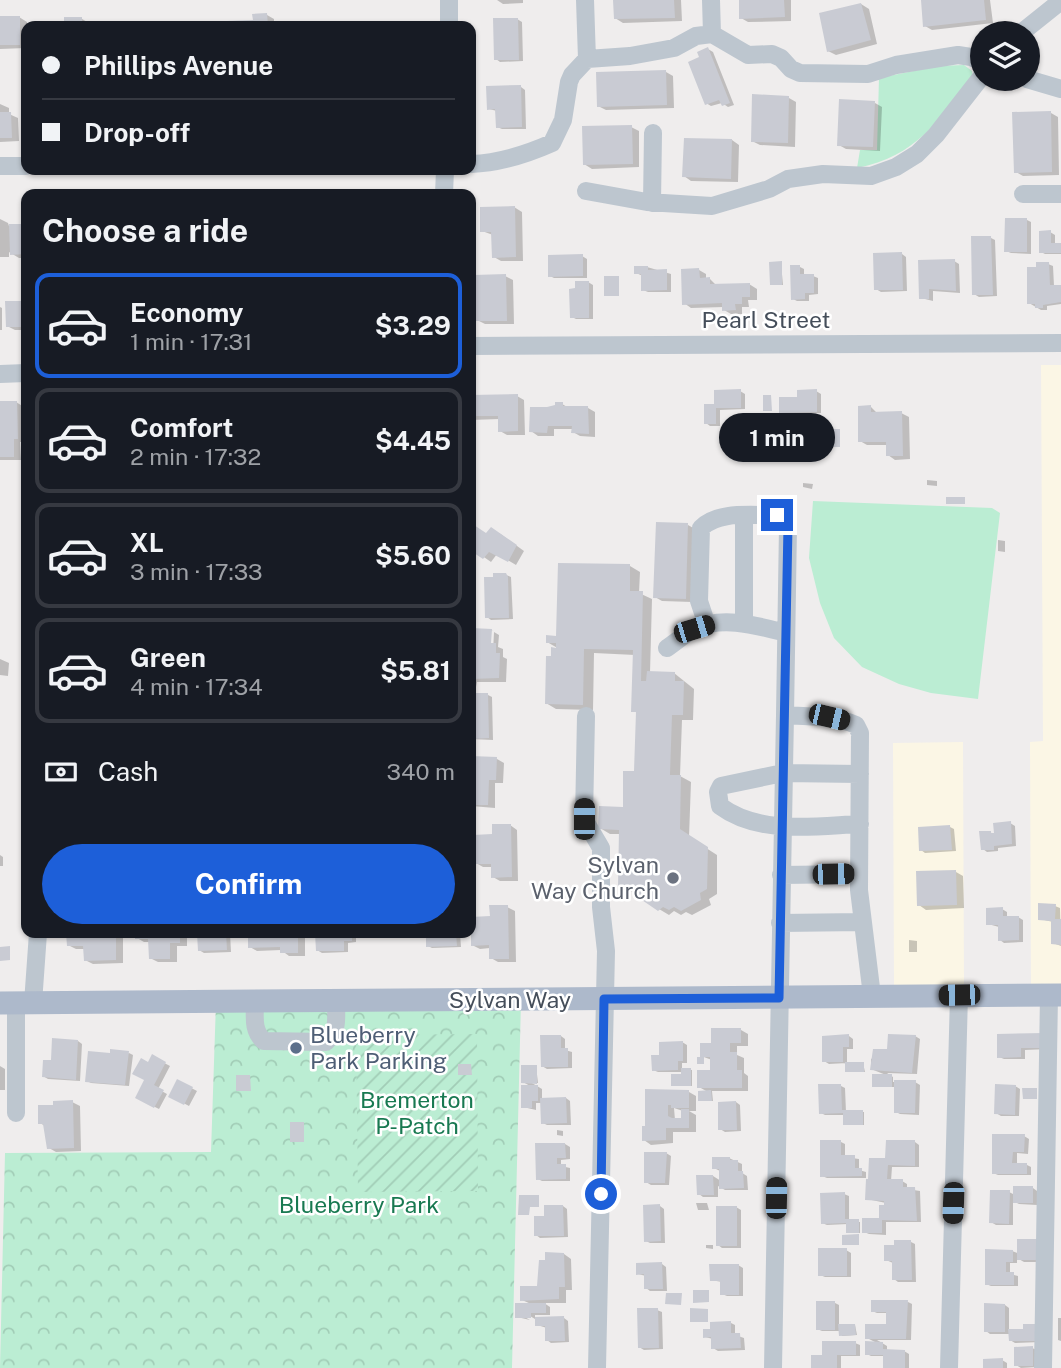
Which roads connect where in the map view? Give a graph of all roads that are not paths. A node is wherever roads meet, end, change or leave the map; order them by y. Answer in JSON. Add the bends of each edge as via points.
{"nodes":[{"id":1,"x":449,"y":0,"type":"edge"},
{"id":2,"x":585,"y":0,"type":"edge"},
{"id":3,"x":711,"y":0,"type":"edge"},
{"id":4,"x":1061,"y":1,"type":"edge"},
{"id":5,"x":449,"y":21,"type":"edge"},
{"id":6,"x":1036,"y":21,"type":"edge"},
{"id":7,"x":712,"y":34,"type":"junction"},
{"id":8,"x":970,"y":57,"type":"edge"},
{"id":9,"x":587,"y":59,"type":"junction"},
{"id":10,"x":1040,"y":83,"type":"edge"},
{"id":11,"x":1061,"y":89,"type":"edge"},
{"id":12,"x":970,"y":91,"type":"edge"},
{"id":13,"x":653,"y":133,"type":"dead end"},
{"id":14,"x":476,"y":164,"type":"edge"},
{"id":15,"x":0,"y":166,"type":"edge"},
{"id":16,"x":21,"y":166,"type":"edge"},
{"id":17,"x":586,"y":191,"type":"dead end"},
{"id":18,"x":1023,"y":194,"type":"dead end"},
{"id":19,"x":1061,"y":194,"type":"edge"},
{"id":20,"x":652,"y":203,"type":"junction"},
{"id":21,"x":1061,"y":343,"type":"edge"},
{"id":22,"x":476,"y":346,"type":"edge"},
{"id":23,"x":21,"y":373,"type":"edge"},
{"id":24,"x":0,"y":374,"type":"edge"},
{"id":25,"x":744,"y":516,"type":"junction"},
{"id":26,"x":744,"y":623,"type":"junction"},
{"id":27,"x":707,"y":625,"type":"junction"},
{"id":28,"x":786,"y":633,"type":"junction"},
{"id":29,"x":667,"y":648,"type":"dead end"},
{"id":30,"x":785,"y":715,"type":"junction"},
{"id":31,"x":586,"y":716,"type":"dead end"},
{"id":32,"x":783,"y":773,"type":"junction"},
{"id":33,"x":860,"y":774,"type":"junction"},
{"id":34,"x":860,"y":824,"type":"junction"},
{"id":35,"x":782,"y":827,"type":"junction"},
{"id":36,"x":859,"y":874,"type":"junction"},
{"id":37,"x":781,"y":875,"type":"junction"},
{"id":38,"x":863,"y":922,"type":"junction"},
{"id":39,"x":780,"y":923,"type":"junction"},
{"id":40,"x":36,"y":938,"type":"edge"},
{"id":41,"x":959,"y":995,"type":"junction"},
{"id":42,"x":1055,"y":995,"type":"edge"},
{"id":43,"x":872,"y":996,"type":"junction"},
{"id":44,"x":779,"y":998,"type":"junction"},
{"id":45,"x":604,"y":999,"type":"junction"},
{"id":46,"x":255,"y":1002,"type":"junction"},
{"id":47,"x":335,"y":1002,"type":"junction"},
{"id":48,"x":16,"y":1003,"type":"edge"},
{"id":49,"x":16,"y":1113,"type":"dead end"},
{"id":50,"x":597,"y":1368,"type":"edge"},
{"id":51,"x":772,"y":1368,"type":"edge"},
{"id":52,"x":949,"y":1368,"type":"edge"},
{"id":53,"x":1043,"y":1368,"type":"edge"}],
"edges":[{"from":1,"to":5,"type":"street"},
{"from":2,"to":9,"type":"street"},
{"from":3,"to":7,"type":"street"},
{"from":4,"to":6,"type":"street"},
{"from":7,"to":8,"type":"street","via":[[748,55],[772,54],[800,73],[868,74],[896,65]]},
{"from":7,"to":9,"type":"street","via":[[696,36],[674,48]]},
{"from":9,"to":14,"type":"street","via":[[569,82],[563,120],[552,144],[523,156]]},
{"from":10,"to":11,"type":"street"},
{"from":12,"to":20,"type":"street","via":[[936,135],[897,167],[870,176],[823,174],[788,179],[712,206]]},
{"from":13,"to":20,"type":"street"},
{"from":15,"to":16,"type":"street"},
{"from":17,"to":20,"type":"street"},
{"from":18,"to":19,"type":"street"},
{"from":21,"to":22,"type":"street","name":"Pearl Street"},
{"from":23,"to":24,"type":"street"},
{"from":25,"to":26,"type":"street"},
{"from":25,"to":27,"type":"street","via":[[717,517],[701,528],[699,601]]},
{"from":25,"to":28,"type":"street","via":[[777,515],[788,526]]},
{"from":26,"to":27,"type":"street"},
{"from":26,"to":28,"type":"street"},
{"from":27,"to":29,"type":"street"},
{"from":28,"to":30,"type":"street"},
{"from":30,"to":32,"type":"street"},
{"from":30,"to":33,"type":"street","via":[[829,717],[856,725]]},
{"from":31,"to":45,"type":"street","via":[[584,819],[601,848]]},
{"from":32,"to":33,"type":"street"},
{"from":32,"to":35,"type":"street"},
{"from":32,"to":35,"type":"street","via":[[721,786],[718,792],[720,806],[732,815]]},
{"from":33,"to":34,"type":"street"},
{"from":34,"to":35,"type":"street"},
{"from":34,"to":36,"type":"street"},
{"from":35,"to":37,"type":"street"},
{"from":36,"to":37,"type":"street"},
{"from":36,"to":38,"type":"street"},
{"from":37,"to":39,"type":"street"},
{"from":38,"to":39,"type":"street"},
{"from":38,"to":43,"type":"street"},
{"from":39,"to":44,"type":"street"},
{"from":40,"to":48,"type":"street"},
{"from":41,"to":42,"type":"main road","name":"Sylvan Way"},
{"from":41,"to":43,"type":"main road","name":"Sylvan Way"},
{"from":41,"to":52,"type":"street"},
{"from":42,"to":53,"type":"street"},
{"from":43,"to":44,"type":"main road","name":"Sylvan Way"},
{"from":44,"to":45,"type":"main road","name":"Sylvan Way"},
{"from":44,"to":51,"type":"street"},
{"from":45,"to":47,"type":"main road","name":"Sylvan Way"},
{"from":45,"to":50,"type":"street"},
{"from":46,"to":47,"type":"main road","name":"Sylvan Way"},
{"from":46,"to":47,"type":"street","via":[[255,1028],[264,1041],[314,1042],[326,1042],[333,1035],[337,1027]]},
{"from":46,"to":48,"type":"main road","name":"Sylvan Way"},
{"from":48,"to":49,"type":"street"}]}
